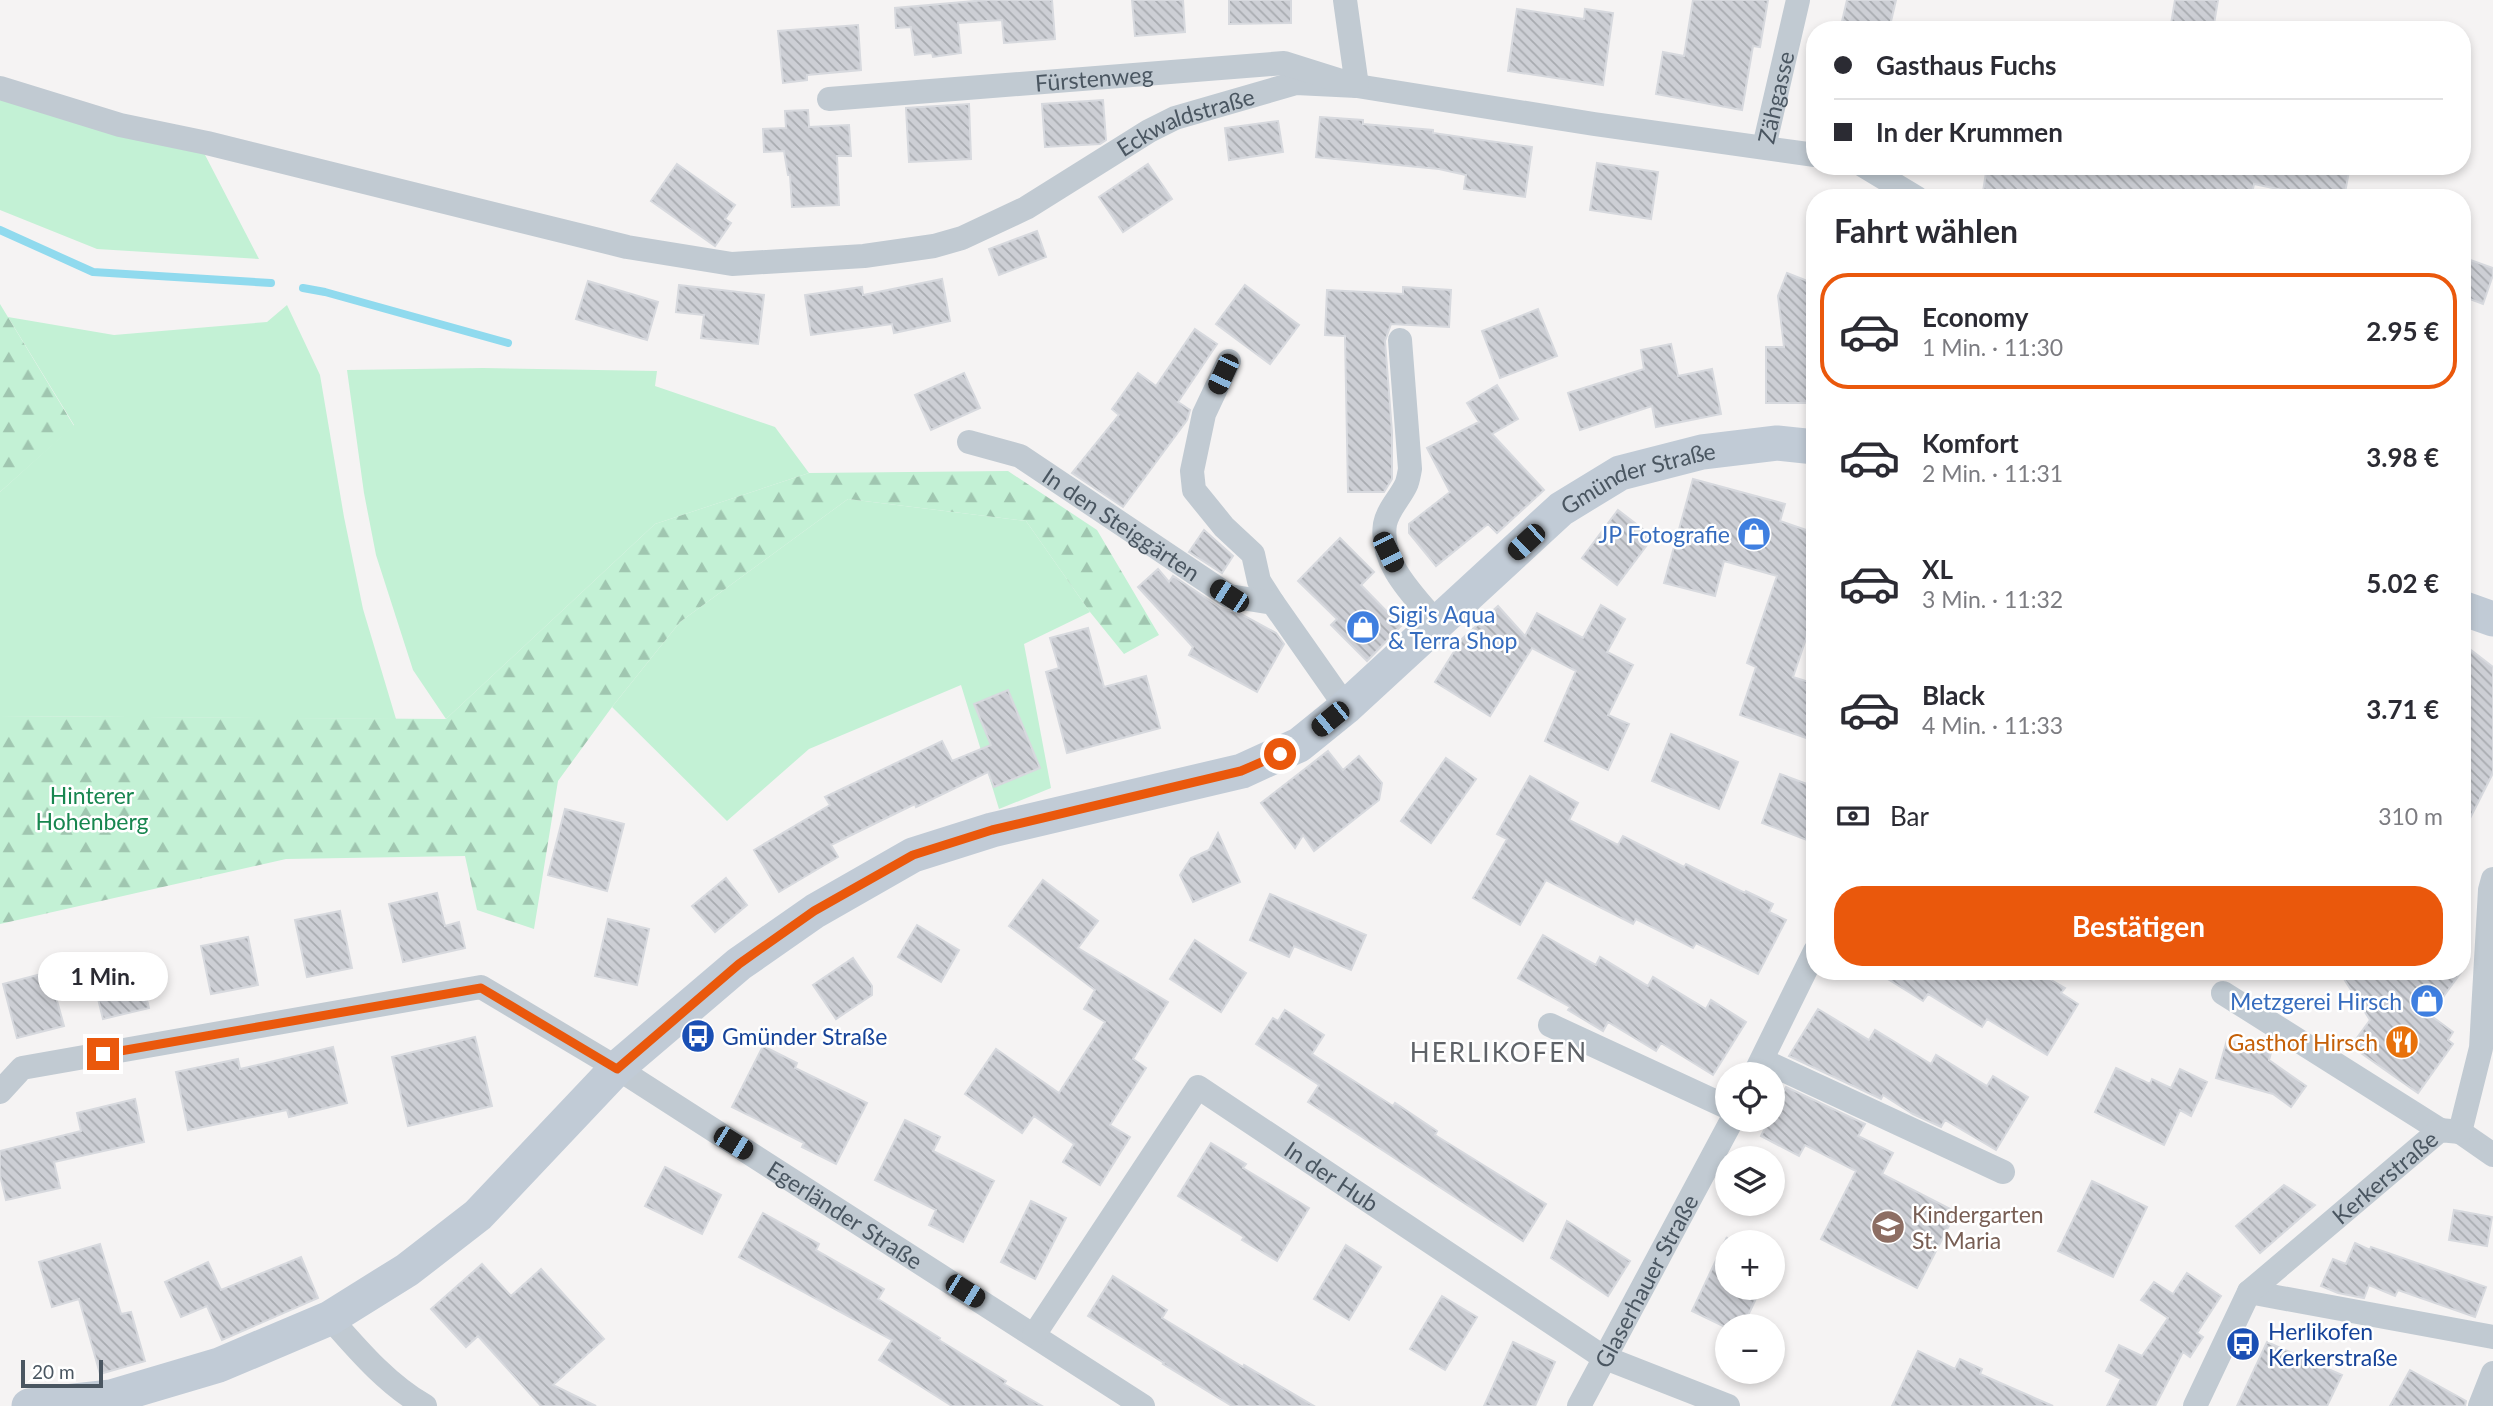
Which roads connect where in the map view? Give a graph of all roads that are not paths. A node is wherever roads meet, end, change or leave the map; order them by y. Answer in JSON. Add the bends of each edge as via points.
{"nodes":[{"id":1,"x":1345,"y":0,"type":"edge"},
{"id":2,"x":1798,"y":0,"type":"edge"},
{"id":3,"x":1357,"y":86,"type":"junction"},
{"id":4,"x":0,"y":88,"type":"edge"},
{"id":5,"x":829,"y":99,"type":"dead end"},
{"id":6,"x":1764,"y":147,"type":"junction"},
{"id":7,"x":1806,"y":154,"type":"edge"},
{"id":8,"x":1879,"y":175,"type":"edge"},
{"id":9,"x":1902,"y":189,"type":"edge"},
{"id":10,"x":1400,"y":340,"type":"dead end"},
{"id":11,"x":1230,"y":360,"type":"dead end"},
{"id":12,"x":968,"y":442,"type":"dead end"},
{"id":13,"x":1806,"y":446,"type":"edge"},
{"id":14,"x":1273,"y":603,"type":"junction"},
{"id":15,"x":2471,"y":611,"type":"edge"},
{"id":16,"x":2493,"y":619,"type":"edge"},
{"id":17,"x":1437,"y":623,"type":"junction"},
{"id":18,"x":1346,"y":707,"type":"junction"},
{"id":19,"x":2493,"y":879,"type":"edge"},
{"id":20,"x":1806,"y":969,"type":"edge"},
{"id":21,"x":2223,"y":993,"type":"dead end"},
{"id":22,"x":1550,"y":1025,"type":"dead end"},
{"id":23,"x":1760,"y":1062,"type":"edge"},
{"id":24,"x":617,"y":1069,"type":"junction"},
{"id":25,"x":1785,"y":1079,"type":"edge"},
{"id":26,"x":0,"y":1092,"type":"edge"},
{"id":27,"x":1715,"y":1101,"type":"edge"},
{"id":28,"x":2450,"y":1131,"type":"junction"},
{"id":29,"x":1726,"y":1132,"type":"edge"},
{"id":30,"x":2493,"y":1155,"type":"edge"},
{"id":31,"x":2003,"y":1172,"type":"dead end"},
{"id":32,"x":2249,"y":1292,"type":"junction"},
{"id":33,"x":330,"y":1318,"type":"junction"},
{"id":34,"x":1034,"y":1335,"type":"junction"},
{"id":35,"x":2493,"y":1337,"type":"edge"},
{"id":36,"x":1604,"y":1357,"type":"junction"},
{"id":37,"x":2493,"y":1373,"type":"edge"},
{"id":38,"x":29,"y":1406,"type":"edge"},
{"id":39,"x":425,"y":1406,"type":"edge"},
{"id":40,"x":1143,"y":1406,"type":"edge"},
{"id":41,"x":1579,"y":1406,"type":"edge"},
{"id":42,"x":1728,"y":1406,"type":"edge"},
{"id":43,"x":2195,"y":1406,"type":"edge"},
{"id":44,"x":2480,"y":1406,"type":"edge"}],
"edges":[{"from":1,"to":3,"type":"street"},
{"from":2,"to":6,"type":"street","name":"Zähgasse"},
{"from":3,"to":4,"type":"street","name":"Eckwaldstraße","via":[[1296,83],[1175,118],[1026,208],[934,246],[864,256],[732,264],[627,247],[120,125]]},
{"from":3,"to":5,"type":"street","name":"Fürstenweg","via":[[1284,64]]},
{"from":3,"to":6,"type":"street","name":"Eckwaldstraße"},
{"from":6,"to":7,"type":"street","name":"Zähgasse"},
{"from":8,"to":9,"type":"street"},
{"from":10,"to":17,"type":"street","via":[[1410,469],[1385,524],[1388,552],[1402,582]]},
{"from":11,"to":14,"type":"street","via":[[1201,424],[1192,471],[1194,490],[1253,554],[1259,581]]},
{"from":12,"to":14,"type":"street","name":"In den Steiggärten","via":[[1020,456],[1229,596]]},
{"from":13,"to":17,"type":"main road","name":"Gmünder Straße","via":[[1777,443],[1702,452],[1620,473],[1561,509]]},
{"from":14,"to":18,"type":"street"},
{"from":15,"to":16,"type":"main road"},
{"from":17,"to":18,"type":"main road","name":"Gmünder Straße"},
{"from":18,"to":24,"type":"main road","name":"Gmünder Straße","via":[[1298,745],[1241,771],[992,830],[913,855],[814,911],[750,956]]},
{"from":19,"to":28,"type":"street","name":"Kerkerstraße","via":[[2481,1048]]},
{"from":20,"to":23,"type":"street"},
{"from":21,"to":28,"type":"street"},
{"from":22,"to":27,"type":"street"},
{"from":24,"to":26,"type":"street","name":"Egerländer Straße","via":[[481,988],[22,1068]]},
{"from":24,"to":33,"type":"main road","name":"Gmünder Straße","via":[[478,1215],[407,1270]]},
{"from":24,"to":34,"type":"street","name":"Egerländer Straße"},
{"from":25,"to":31,"type":"street"},
{"from":28,"to":30,"type":"street"},
{"from":28,"to":32,"type":"street","name":"Kerkerstraße"},
{"from":29,"to":36,"type":"street","name":"Glaserhauer Straße"},
{"from":32,"to":35,"type":"street"},
{"from":32,"to":43,"type":"street","name":"Kerkerstraße"},
{"from":33,"to":38,"type":"main road","name":"Gmünder Straße","via":[[219,1365],[111,1397]]},
{"from":33,"to":39,"type":"street","via":[[369,1362]]},
{"from":34,"to":36,"type":"street","name":"In der Hub","via":[[1198,1087]]},
{"from":34,"to":40,"type":"street","name":"Egerländer Straße"},
{"from":36,"to":41,"type":"street","name":"Glaserhauer Straße"},
{"from":36,"to":42,"type":"street","name":"In der Hub"},
{"from":37,"to":44,"type":"street"}]}
